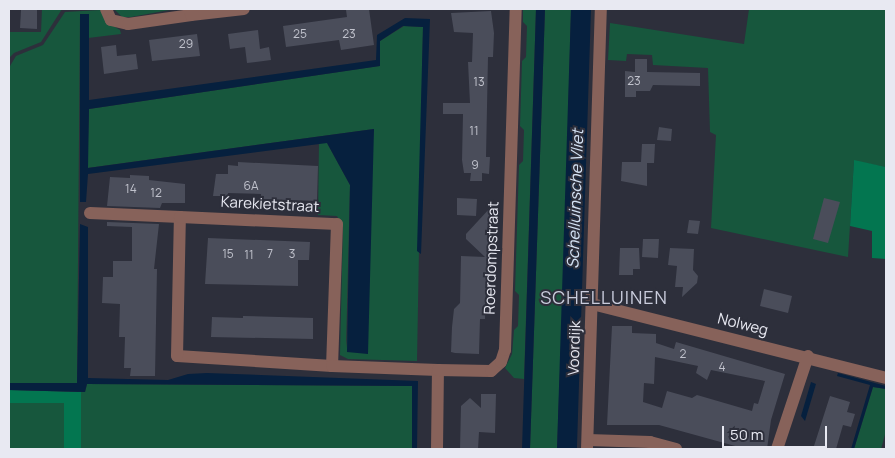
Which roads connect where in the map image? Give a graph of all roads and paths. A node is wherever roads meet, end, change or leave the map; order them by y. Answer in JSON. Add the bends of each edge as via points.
{"nodes":[{"id":1,"x":106,"y":9,"type":"edge"},
{"id":2,"x":244,"y":9,"type":"edge"},
{"id":3,"x":516,"y":9,"type":"edge"},
{"id":4,"x":601,"y":9,"type":"edge"},
{"id":5,"x":190,"y":12,"type":"edge"},
{"id":6,"x":90,"y":213,"type":"dead end"},
{"id":7,"x":180,"y":216,"type":"junction"},
{"id":8,"x":592,"y":304,"type":"junction"},
{"id":9,"x":808,"y":356,"type":"junction"},
{"id":10,"x":332,"y":366,"type":"junction"},
{"id":11,"x":438,"y":370,"type":"junction"},
{"id":12,"x":886,"y":378,"type":"edge"},
{"id":13,"x":587,"y":444,"type":"edge"},
{"id":14,"x":436,"y":449,"type":"edge"},
{"id":15,"x":676,"y":449,"type":"edge"},
{"id":16,"x":777,"y":449,"type":"edge"}],
"edges":[{"from":1,"to":5,"type":"street","via":[[111,20],[128,24]]},
{"from":2,"to":5,"type":"street"},
{"from":3,"to":11,"type":"street","name":"Roerdompstraat","via":[[505,350],[501,362],[491,371]]},
{"from":4,"to":8,"type":"street","name":"Voordijk"},
{"from":6,"to":7,"type":"street","name":"Karekietstraat"},
{"from":7,"to":10,"type":"street","via":[[177,356]]},
{"from":7,"to":10,"type":"street","name":"Karekietstraat","via":[[337,224]]},
{"from":8,"to":9,"type":"street","name":"Nolweg"},
{"from":8,"to":13,"type":"street","name":"Voordijk"},
{"from":9,"to":12,"type":"street","name":"Nolweg"},
{"from":9,"to":16,"type":"street"},
{"from":10,"to":11,"type":"street"},
{"from":11,"to":14,"type":"street"},
{"from":13,"to":15,"type":"street","via":[[650,442]]}]}
